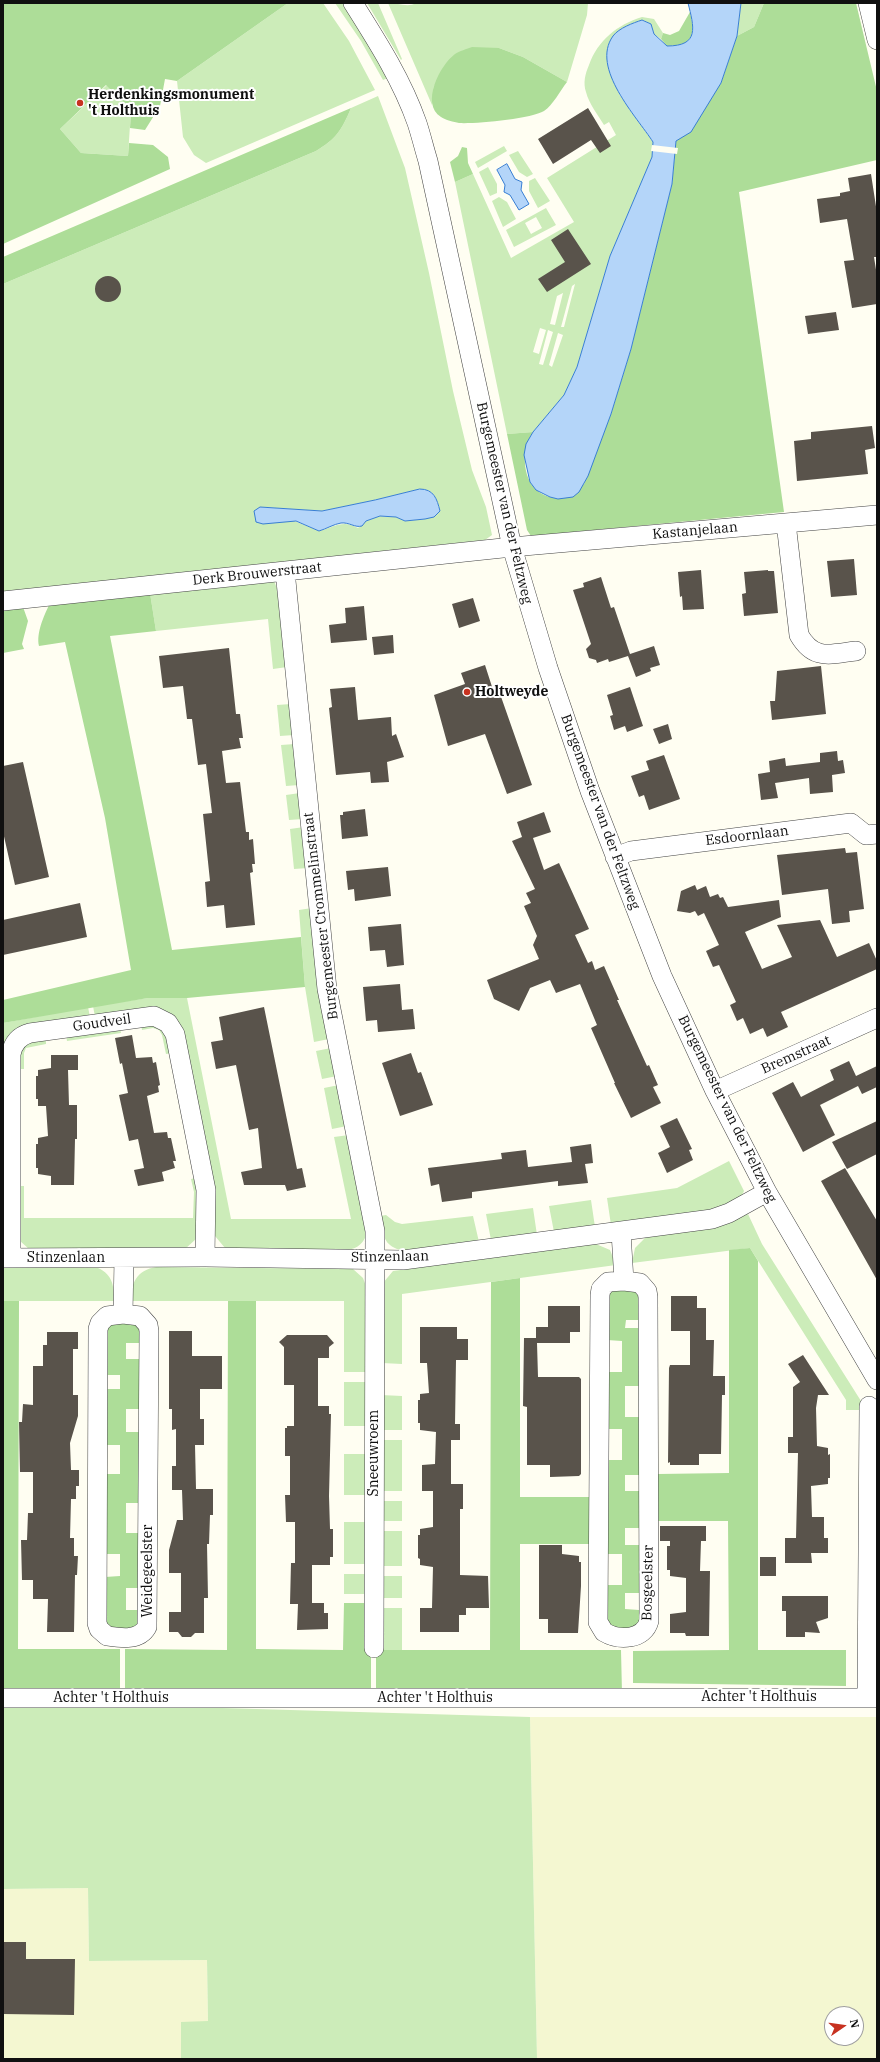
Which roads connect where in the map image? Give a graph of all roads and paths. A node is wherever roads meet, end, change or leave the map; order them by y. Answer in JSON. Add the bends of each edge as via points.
{"nodes":[{"id":1,"x":353,"y":3,"type":"edge"},
{"id":2,"x":868,"y":3,"type":"edge"},
{"id":3,"x":877,"y":40,"type":"edge"},
{"id":4,"x":877,"y":515,"type":"edge"},
{"id":5,"x":786,"y":523,"type":"junction"},
{"id":6,"x":512,"y":547,"type":"junction"},
{"id":7,"x":285,"y":571,"type":"junction"},
{"id":8,"x":3,"y":601,"type":"edge"},
{"id":9,"x":856,"y":651,"type":"dead end"},
{"id":10,"x":877,"y":834,"type":"edge"},
{"id":11,"x":615,"y":857,"type":"junction"},
{"id":12,"x":877,"y":1018,"type":"edge"},
{"id":13,"x":715,"y":1091,"type":"junction"},
{"id":14,"x":767,"y":1192,"type":"junction"},
{"id":15,"x":621,"y":1232,"type":"junction"},
{"id":16,"x":205,"y":1257,"type":"junction"},
{"id":17,"x":7,"y":1258,"type":"edge"},
{"id":18,"x":124,"y":1258,"type":"junction"},
{"id":19,"x":374,"y":1259,"type":"junction"},
{"id":20,"x":624,"y":1281,"type":"junction"},
{"id":21,"x":123,"y":1314,"type":"junction"},
{"id":22,"x":877,"y":1380,"type":"edge"},
{"id":23,"x":869,"y":1406,"type":"dead end"},
{"id":24,"x":873,"y":1440,"type":"edge"},
{"id":25,"x":374,"y":1648,"type":"dead end"},
{"id":26,"x":3,"y":1698,"type":"edge"},
{"id":27,"x":872,"y":1698,"type":"edge"}],
"edges":[{"from":1,"to":6,"type":"street","name":"Burgemeester van der Feltzweg","via":[[373,35],[417,123],[428,161]]},
{"from":2,"to":3,"type":"street"},
{"from":4,"to":5,"type":"street","name":"Kastanjelaan"},
{"from":5,"to":6,"type":"street","name":"Kastanjelaan"},
{"from":5,"to":9,"type":"street","via":[[799,636],[804,645],[822,655]]},
{"from":6,"to":7,"type":"street","name":"Derk Brouwerstraat"},
{"from":6,"to":11,"type":"street","name":"Burgemeester van der Feltzweg","via":[[548,668]]},
{"from":7,"to":8,"type":"street","name":"Derk Brouwerstraat"},
{"from":7,"to":19,"type":"street","name":"Burgemeester Crommelinstraat","via":[[329,1004],[374,1221]]},
{"from":10,"to":11,"type":"street","name":"Esdoornlaan","via":[[866,835],[851,823],[631,851]]},
{"from":11,"to":13,"type":"street","name":"Burgemeester van der Feltzweg","via":[[662,976]]},
{"from":12,"to":13,"type":"street","name":"Bremstraat"},
{"from":13,"to":14,"type":"street","name":"Burgemeester van der Feltzweg"},
{"from":14,"to":15,"type":"street","name":"Stinzenlaan","via":[[720,1217]]},
{"from":14,"to":22,"type":"street","name":"Burgemeester van der Feltzweg"},
{"from":15,"to":19,"type":"street","name":"Stinzenlaan","via":[[418,1259]]},
{"from":15,"to":20,"type":"street"},
{"from":16,"to":17,"type":"street","name":"Goudveil","via":[[206,1190],[175,1034],[168,1022],[154,1016],[30,1033],[15,1043],[11,1054]]},
{"from":16,"to":18,"type":"street","name":"Stinzenlaan"},
{"from":16,"to":19,"type":"street","name":"Stinzenlaan"},
{"from":17,"to":18,"type":"street","name":"Stinzenlaan"},
{"from":18,"to":21,"type":"street"},
{"from":19,"to":25,"type":"street","name":"Sneeuwroem"},
{"from":20,"to":20,"type":"street","name":"Bosgeelster","via":[[608,1282],[601,1289],[600,1295],[598,1622],[604,1632],[616,1637],[638,1636],[647,1628],[649,1621],[648,1297],[640,1283]]},
{"from":21,"to":21,"type":"street","name":"Weidegeelster","via":[[107,1316],[98,1329],[97,1623],[99,1629],[107,1636],[133,1637],[144,1633],[147,1627],[149,1331],[148,1325],[140,1316]]},
{"from":23,"to":24,"type":"street","name":"Achter 't Holthuis"},
{"from":24,"to":27,"type":"street","name":"Achter 't Holthuis"},
{"from":26,"to":27,"type":"street","name":"Achter 't Holthuis"}]}
